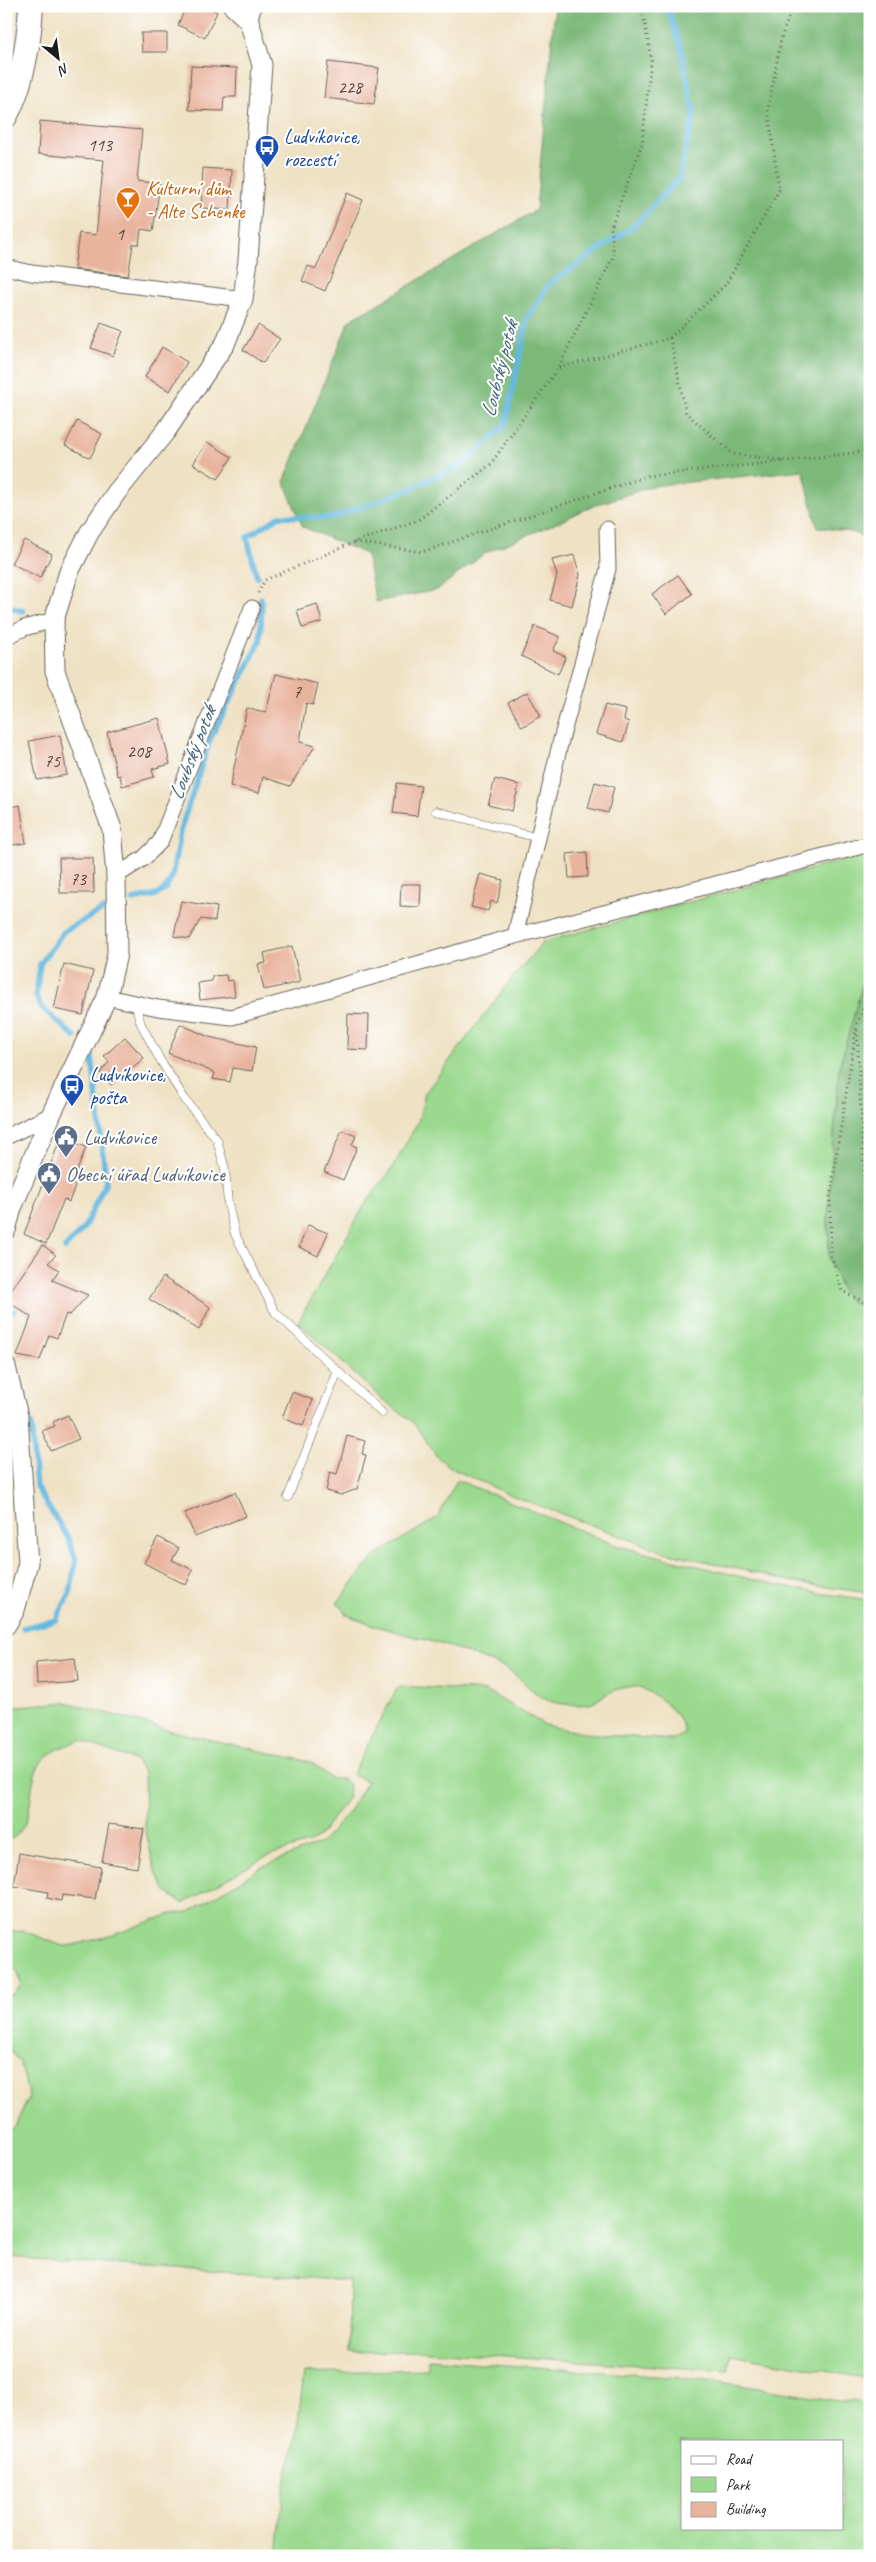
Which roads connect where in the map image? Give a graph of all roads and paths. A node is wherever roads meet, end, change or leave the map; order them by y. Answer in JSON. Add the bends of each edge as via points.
{"nodes":[{"id":1,"x":31,"y":6,"type":"edge"},
{"id":2,"x":233,"y":6,"type":"edge"},
{"id":3,"x":642,"y":6,"type":"edge"},
{"id":4,"x":793,"y":6,"type":"edge"},
{"id":5,"x":251,"y":14,"type":"edge"},
{"id":6,"x":6,"y":115,"type":"edge"},
{"id":7,"x":6,"y":267,"type":"edge"},
{"id":8,"x":243,"y":299,"type":"junction"},
{"id":9,"x":670,"y":338,"type":"junction"},
{"id":10,"x":558,"y":368,"type":"junction"},
{"id":11,"x":870,"y":451,"type":"edge"},
{"id":12,"x":786,"y":461,"type":"junction"},
{"id":13,"x":607,"y":529,"type":"dead end"},
{"id":14,"x":355,"y":542,"type":"junction"},
{"id":15,"x":252,"y":608,"type":"joint"},
{"id":16,"x":54,"y":620,"type":"junction"},
{"id":17,"x":6,"y":637,"type":"edge"},
{"id":18,"x":436,"y":811,"type":"dead end"},
{"id":19,"x":538,"y":838,"type":"junction"},
{"id":20,"x":870,"y":844,"type":"edge"},
{"id":21,"x":116,"y":876,"type":"junction"},
{"id":22,"x":515,"y":936,"type":"junction"},
{"id":23,"x":870,"y":992,"type":"edge"},
{"id":24,"x":106,"y":997,"type":"junction"},
{"id":25,"x":135,"y":1004,"type":"junction"},
{"id":26,"x":857,"y":1022,"type":"junction"},
{"id":27,"x":51,"y":1114,"type":"junction"},
{"id":28,"x":6,"y":1137,"type":"edge"},
{"id":29,"x":870,"y":1199,"type":"edge"},
{"id":30,"x":6,"y":1230,"type":"edge"},
{"id":31,"x":870,"y":1305,"type":"edge"},
{"id":32,"x":6,"y":1367,"type":"edge"},
{"id":33,"x":338,"y":1371,"type":"junction"},
{"id":34,"x":382,"y":1412,"type":"dead end"},
{"id":35,"x":288,"y":1497,"type":"dead end"},
{"id":36,"x":6,"y":1626,"type":"edge"}],
"edges":[{"from":1,"to":6,"type":"main road","via":[[22,71]]},
{"from":2,"to":5,"type":"street"},
{"from":3,"to":10,"type":"path","via":[[651,60],[642,144],[611,227],[614,255]]},
{"from":4,"to":9,"type":"path","via":[[782,35],[768,108],[779,190],[726,284]]},
{"from":5,"to":8,"type":"street","via":[[262,65]]},
{"from":7,"to":8,"type":"street"},
{"from":8,"to":16,"type":"street","via":[[226,344],[89,533],[69,572]]},
{"from":9,"to":10,"type":"path"},
{"from":9,"to":12,"type":"path","via":[[686,413],[733,454]]},
{"from":10,"to":14,"type":"path","via":[[490,465],[418,520]]},
{"from":11,"to":12,"type":"path"},
{"from":12,"to":14,"type":"path","via":[[647,476],[422,552]]},
{"from":13,"to":19,"type":"street","via":[[608,569]]},
{"from":14,"to":15,"type":"path","via":[[265,580]]},
{"from":15,"to":21,"type":"street","via":[[160,842],[144,858]]},
{"from":16,"to":17,"type":"street"},
{"from":16,"to":21,"type":"street","via":[[55,671],[112,829]]},
{"from":18,"to":19,"type":"lane"},
{"from":19,"to":22,"type":"street"},
{"from":20,"to":22,"type":"street"},
{"from":21,"to":24,"type":"street","via":[[117,954]]},
{"from":22,"to":25,"type":"street","via":[[232,1017]]},
{"from":23,"to":26,"type":"path"},
{"from":24,"to":25,"type":"street"},
{"from":24,"to":27,"type":"street"},
{"from":25,"to":33,"type":"lane","via":[[141,1024],[159,1058],[184,1098],[217,1140],[235,1234],[275,1312]]},
{"from":26,"to":29,"type":"path","via":[[865,1195]]},
{"from":26,"to":31,"type":"path","via":[[830,1197],[831,1255],[842,1291]]},
{"from":27,"to":28,"type":"street"},
{"from":27,"to":30,"type":"street"},
{"from":32,"to":36,"type":"street","via":[[18,1416],[28,1563],[15,1610]]},
{"from":33,"to":34,"type":"lane"},
{"from":33,"to":35,"type":"lane"}]}
